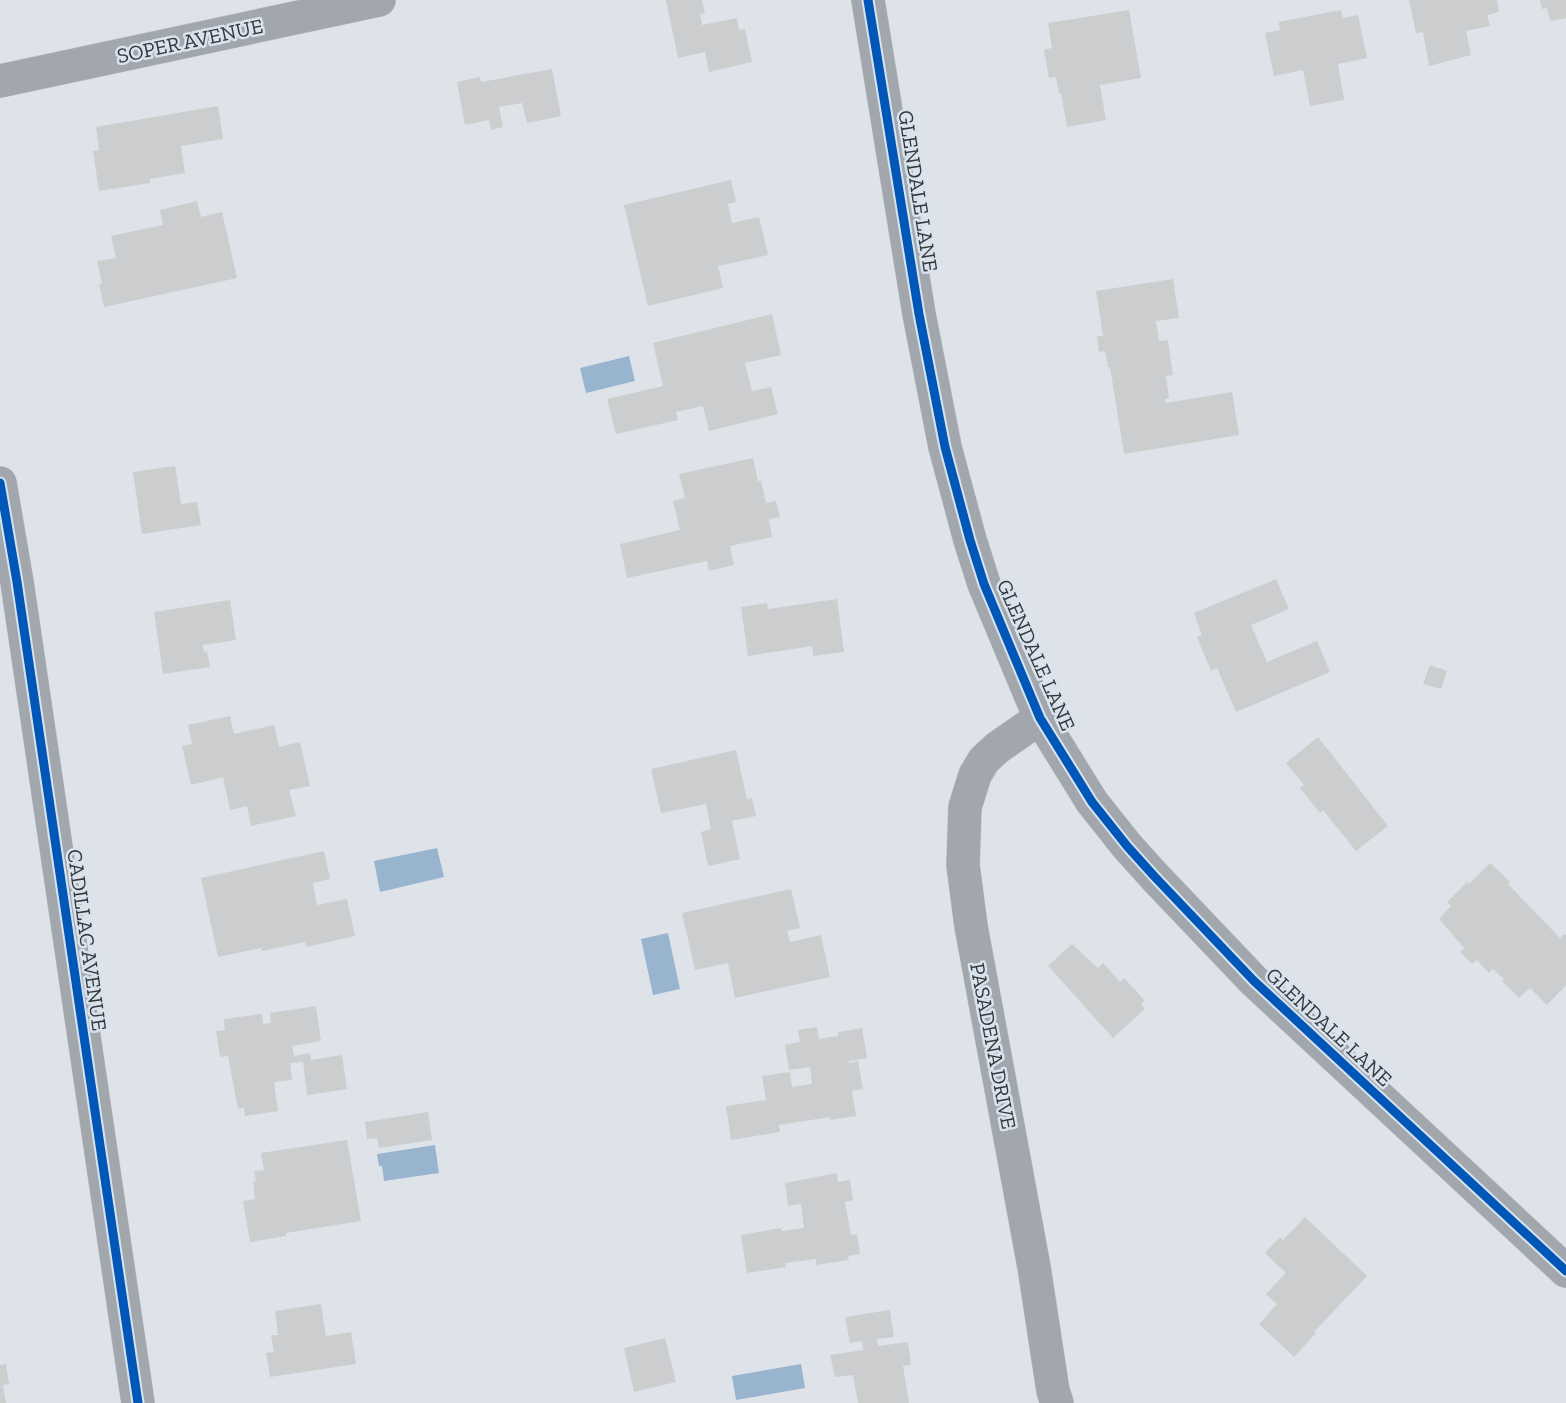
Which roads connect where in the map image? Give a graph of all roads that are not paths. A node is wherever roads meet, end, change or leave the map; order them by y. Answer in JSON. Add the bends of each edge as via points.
{"nodes":[{"id":1,"x":379,"y":0,"type":"edge"},
{"id":2,"x":868,"y":0,"type":"edge"},
{"id":3,"x":0,"y":81,"type":"edge"},
{"id":4,"x":0,"y":483,"type":"edge"},
{"id":5,"x":1040,"y":717,"type":"junction"},
{"id":6,"x":1566,"y":1271,"type":"edge"},
{"id":7,"x":138,"y":1403,"type":"edge"},
{"id":8,"x":1057,"y":1403,"type":"edge"}],
"edges":[{"from":1,"to":3,"type":"street","name":"SOPER AVENUE"},
{"from":2,"to":5,"type":"street","name":"GLENDALE LANE","via":[[919,314],[945,447],[984,584]]},
{"from":4,"to":7,"type":"street","name":"CADILLAC AVENUE"},
{"from":5,"to":6,"type":"street","name":"GLENDALE LANE","via":[[1092,802],[1154,876],[1254,981]]},
{"from":5,"to":8,"type":"street","name":"PASADENA DRIVE","via":[[997,748],[975,776],[966,807],[963,865],[972,937]]}]}
